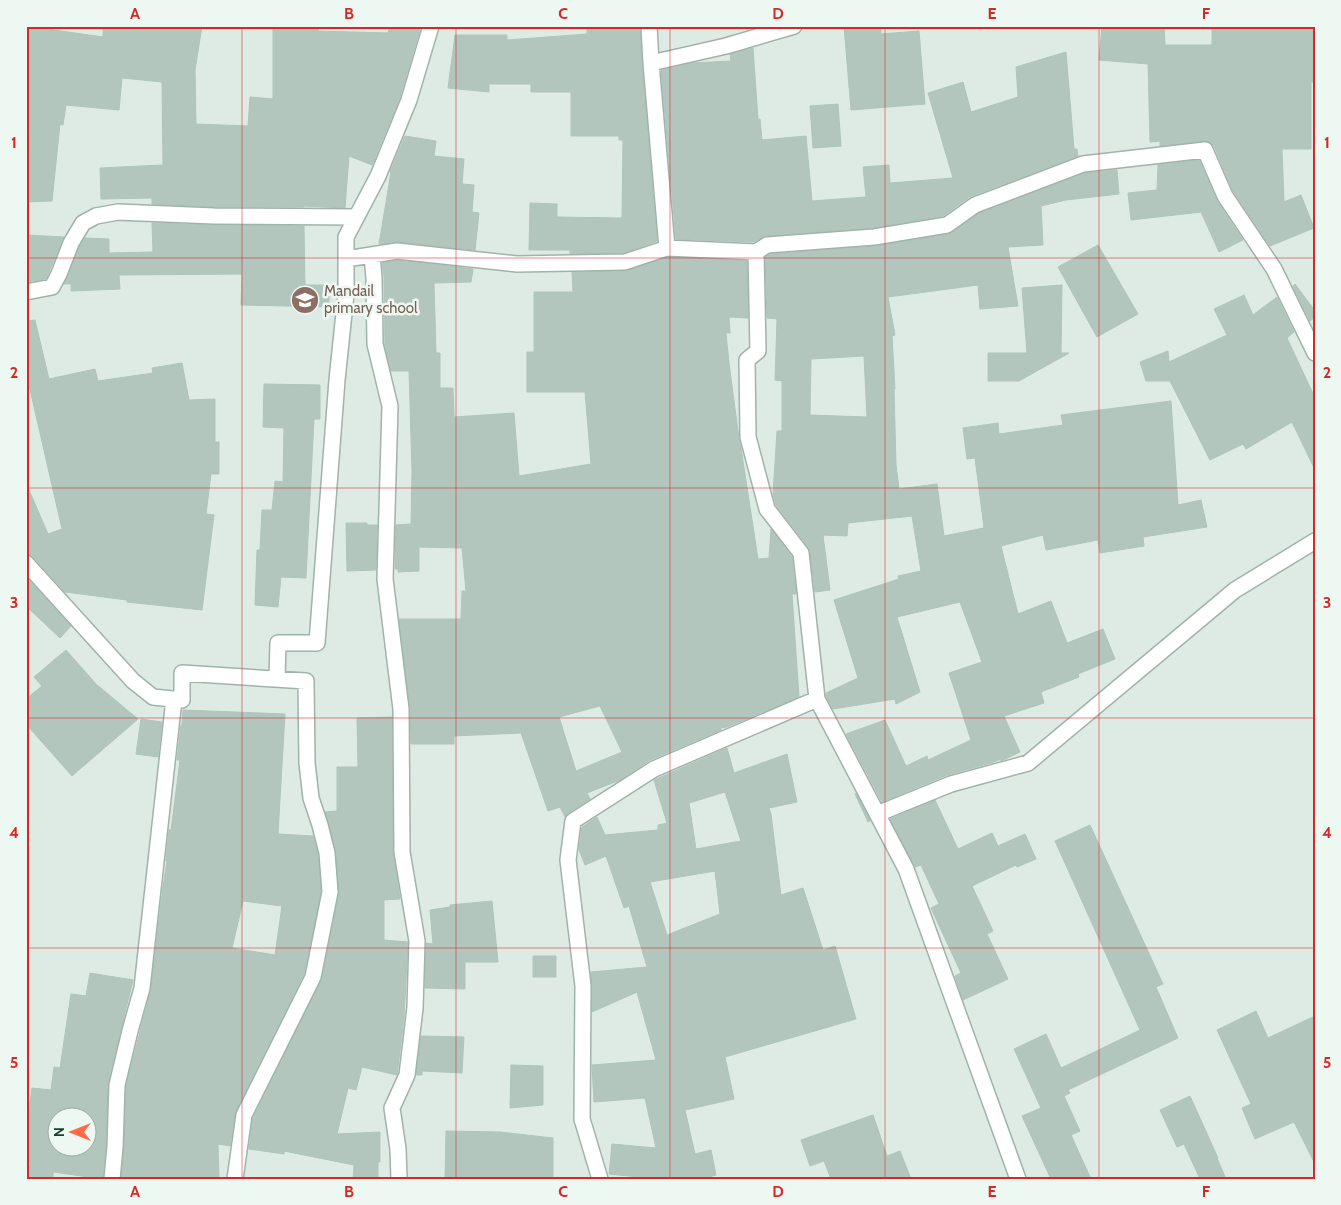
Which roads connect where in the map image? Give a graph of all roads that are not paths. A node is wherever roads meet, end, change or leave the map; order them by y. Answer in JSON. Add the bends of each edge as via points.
{"nodes":[{"id":1,"x":431,"y":26,"type":"edge"},
{"id":2,"x":649,"y":26,"type":"edge"},
{"id":3,"x":794,"y":26,"type":"edge"},
{"id":4,"x":651,"y":62,"type":"junction"},
{"id":5,"x":356,"y":217,"type":"junction"},
{"id":6,"x":667,"y":248,"type":"junction"},
{"id":7,"x":756,"y":252,"type":"junction"},
{"id":8,"x":372,"y":255,"type":"junction"},
{"id":9,"x":346,"y":259,"type":"junction"},
{"id":10,"x":26,"y":292,"type":"edge"},
{"id":11,"x":1315,"y":353,"type":"edge"},
{"id":12,"x":1315,"y":541,"type":"edge"},
{"id":13,"x":26,"y":563,"type":"edge"},
{"id":14,"x":277,"y":679,"type":"junction"},
{"id":15,"x":174,"y":699,"type":"junction"},
{"id":16,"x":817,"y":699,"type":"junction"},
{"id":17,"x":877,"y":814,"type":"junction"},
{"id":18,"x":112,"y":1179,"type":"edge"},
{"id":19,"x":235,"y":1179,"type":"edge"},
{"id":20,"x":398,"y":1179,"type":"edge"},
{"id":21,"x":600,"y":1179,"type":"edge"},
{"id":22,"x":1018,"y":1179,"type":"edge"}],
"edges":[{"from":1,"to":5,"type":"street","via":[[410,100],[378,176]]},
{"from":2,"to":4,"type":"street"},
{"from":3,"to":4,"type":"street","via":[[726,46]]},
{"from":4,"to":6,"type":"street"},
{"from":5,"to":9,"type":"street","via":[[346,237]]},
{"from":5,"to":10,"type":"street","via":[[118,212],[96,216],[83,223],[52,287]]},
{"from":6,"to":7,"type":"street"},
{"from":6,"to":8,"type":"street","via":[[625,262],[517,264],[397,251]]},
{"from":7,"to":11,"type":"street","via":[[767,245],[874,237],[947,225],[975,205],[1083,164],[1205,150],[1226,196],[1274,269]]},
{"from":7,"to":16,"type":"street","via":[[758,351],[747,360],[748,437],[767,509],[801,553]]},
{"from":8,"to":9,"type":"street"},
{"from":8,"to":20,"type":"street","via":[[375,344],[390,406],[385,578],[401,709],[402,852],[417,941],[415,1008],[407,1075],[392,1108],[398,1149]]},
{"from":9,"to":14,"type":"street","via":[[346,294],[317,644],[278,643]]},
{"from":12,"to":17,"type":"street","via":[[1235,590],[1028,763],[951,784]]},
{"from":13,"to":15,"type":"street","via":[[133,681],[153,697]]},
{"from":14,"to":15,"type":"street","via":[[182,673],[182,700]]},
{"from":14,"to":19,"type":"street","via":[[306,681],[308,763],[312,798],[327,853],[330,892],[313,977],[244,1115]]},
{"from":15,"to":18,"type":"street","via":[[142,988],[117,1084]]},
{"from":16,"to":17,"type":"street"},
{"from":16,"to":21,"type":"street","via":[[654,769],[574,821],[568,860],[583,986],[582,1119]]},
{"from":17,"to":22,"type":"street","via":[[906,868]]}]}
